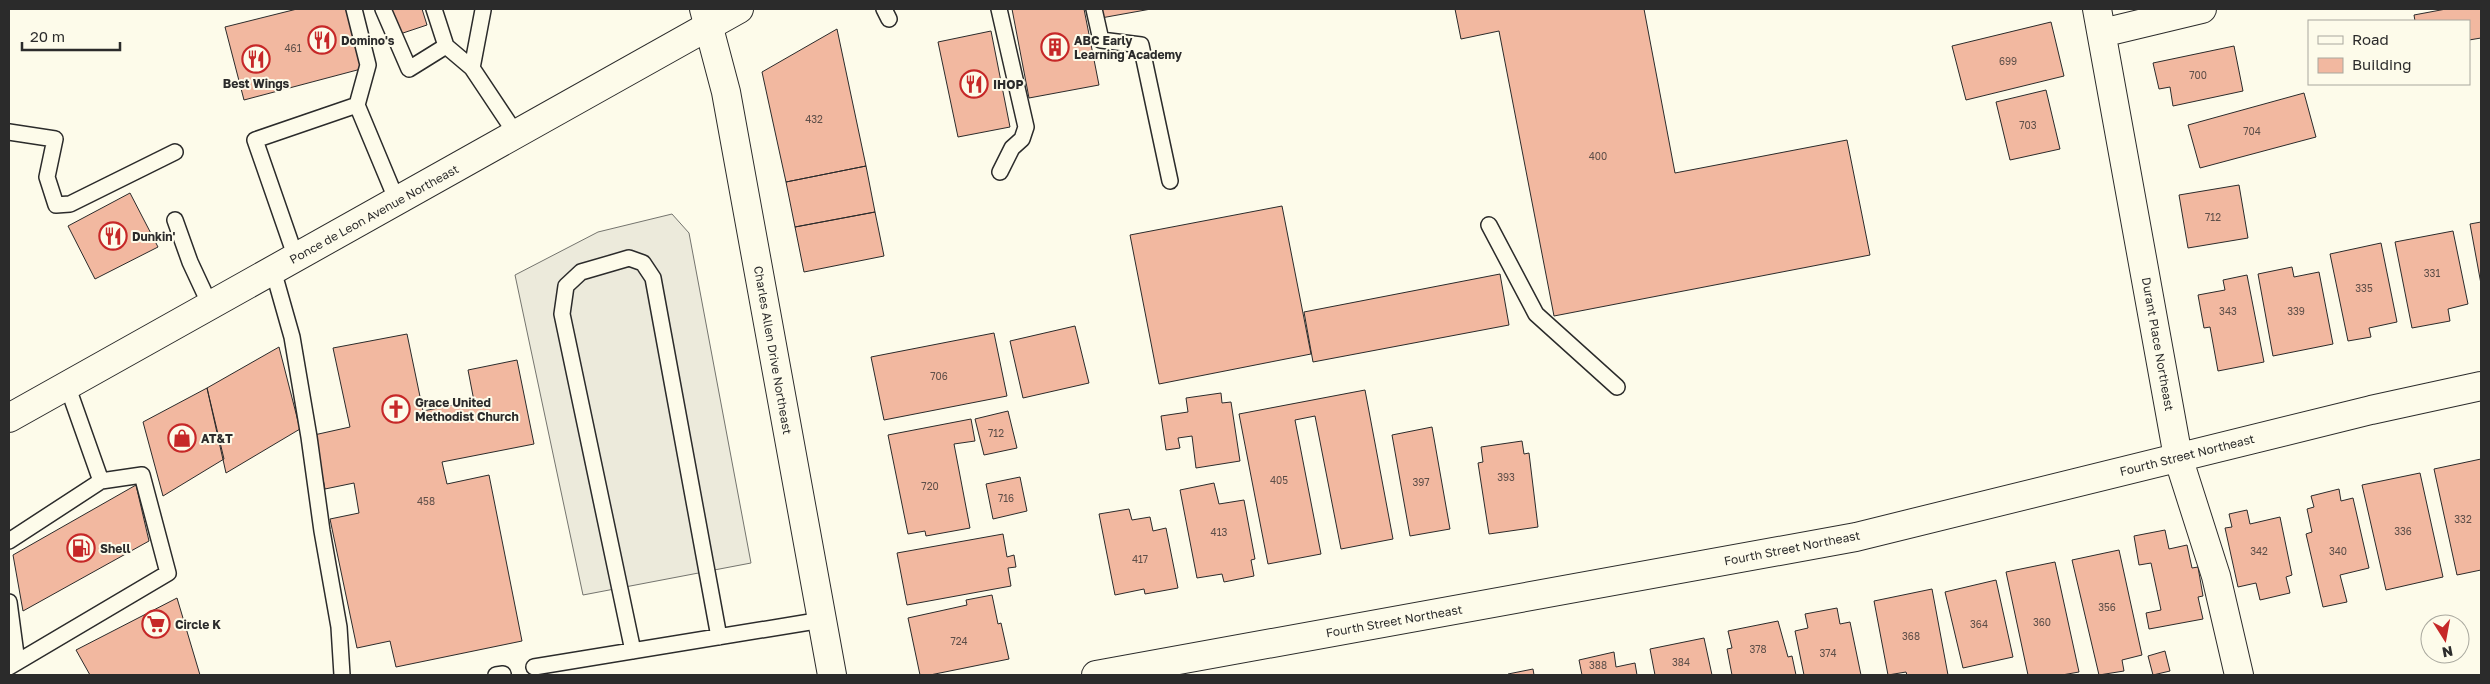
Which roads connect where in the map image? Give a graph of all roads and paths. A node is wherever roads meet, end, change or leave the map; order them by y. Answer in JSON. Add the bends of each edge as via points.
{"nodes":[{"id":1,"x":354,"y":9,"type":"edge"},
{"id":2,"x":383,"y":9,"type":"edge"},
{"id":3,"x":434,"y":9,"type":"edge"},
{"id":4,"x":739,"y":9,"type":"edge"},
{"id":5,"x":999,"y":9,"type":"edge"},
{"id":6,"x":1094,"y":9,"type":"edge"},
{"id":7,"x":2202,"y":9,"type":"edge"},
{"id":8,"x":483,"y":10,"type":"dead end"},
{"id":9,"x":707,"y":17,"type":"edge"},
{"id":10,"x":2099,"y":21,"type":"edge"},
{"id":11,"x":446,"y":46,"type":"junction"},
{"id":12,"x":472,"y":68,"type":"junction"},
{"id":13,"x":357,"y":105,"type":"junction"},
{"id":14,"x":9,"y":132,"type":"edge"},
{"id":15,"x":516,"y":134,"type":"junction"},
{"id":16,"x":174,"y":152,"type":"dead end"},
{"id":17,"x":1000,"y":172,"type":"dead end"},
{"id":18,"x":1170,"y":181,"type":"dead end"},
{"id":19,"x":397,"y":202,"type":"junction"},
{"id":20,"x":175,"y":220,"type":"dead end"},
{"id":21,"x":1489,"y":225,"type":"dead end"},
{"id":22,"x":284,"y":264,"type":"junction"},
{"id":23,"x":210,"y":305,"type":"junction"},
{"id":24,"x":68,"y":385,"type":"junction"},
{"id":25,"x":2481,"y":386,"type":"edge"},
{"id":26,"x":1617,"y":387,"type":"dead end"},
{"id":27,"x":9,"y":418,"type":"edge"},
{"id":28,"x":2178,"y":457,"type":"junction"},
{"id":29,"x":101,"y":481,"type":"junction"},
{"id":30,"x":9,"y":541,"type":"edge"},
{"id":31,"x":9,"y":602,"type":"edge"},
{"id":32,"x":822,"y":620,"type":"junction"},
{"id":33,"x":719,"y":637,"type":"junction"},
{"id":34,"x":633,"y":651,"type":"junction"},
{"id":35,"x":13,"y":664,"type":"edge"},
{"id":36,"x":534,"y":667,"type":"dead end"},
{"id":37,"x":342,"y":675,"type":"edge"},
{"id":38,"x":832,"y":675,"type":"edge"},
{"id":39,"x":1096,"y":675,"type":"edge"},
{"id":40,"x":2239,"y":675,"type":"edge"}],
"edges":[{"from":1,"to":13,"type":"lane","via":[[368,65]]},
{"from":2,"to":11,"type":"lane","via":[[409,69]]},
{"from":3,"to":11,"type":"lane"},
{"from":4,"to":9,"type":"main road","name":"Ponce de Leon Avenue Northeast"},
{"from":5,"to":17,"type":"lane","via":[[1026,127],[1022,139],[1012,148]]},
{"from":6,"to":18,"type":"lane","via":[[1101,40],[1141,45]]},
{"from":7,"to":10,"type":"main road"},
{"from":8,"to":12,"type":"lane"},
{"from":9,"to":15,"type":"main road","name":"Ponce de Leon Avenue Northeast"},
{"from":9,"to":32,"type":"main road","name":"Charles Allen Drive Northeast","via":[[726,92]]},
{"from":10,"to":28,"type":"main road","name":"Durant Place Northeast"},
{"from":11,"to":12,"type":"lane"},
{"from":12,"to":15,"type":"lane"},
{"from":13,"to":19,"type":"lane"},
{"from":13,"to":22,"type":"lane","via":[[255,140]]},
{"from":14,"to":16,"type":"lane","via":[[55,139],[47,177],[56,204],[70,204]]},
{"from":15,"to":19,"type":"main road","name":"Ponce de Leon Avenue Northeast"},
{"from":19,"to":22,"type":"main road","name":"Ponce de Leon Avenue Northeast"},
{"from":20,"to":23,"type":"lane"},
{"from":21,"to":26,"type":"lane","via":[[1536,314]]},
{"from":22,"to":23,"type":"main road","name":"Ponce de Leon Avenue Northeast"},
{"from":22,"to":37,"type":"lane","via":[[292,337],[339,627]]},
{"from":23,"to":24,"type":"main road","name":"Ponce de Leon Avenue Northeast"},
{"from":24,"to":27,"type":"main road","name":"Ponce de Leon Avenue Northeast"},
{"from":24,"to":29,"type":"lane"},
{"from":25,"to":28,"type":"main road","name":"Fourth Street Northeast"},
{"from":28,"to":39,"type":"main road","name":"Fourth Street Northeast","via":[[1856,536]]},
{"from":28,"to":40,"type":"main road","name":"Durant Place Northeast","via":[[2216,576]]},
{"from":29,"to":30,"type":"lane"},
{"from":29,"to":35,"type":"lane","via":[[142,475],[168,573]]},
{"from":31,"to":35,"type":"lane"},
{"from":32,"to":33,"type":"lane"},
{"from":32,"to":38,"type":"main road","name":"Charles Allen Drive Northeast"},
{"from":33,"to":34,"type":"lane"},
{"from":33,"to":34,"type":"lane","via":[[653,278],[644,263],[629,258],[581,272],[566,286],[562,314]]},
{"from":34,"to":36,"type":"lane"}]}
